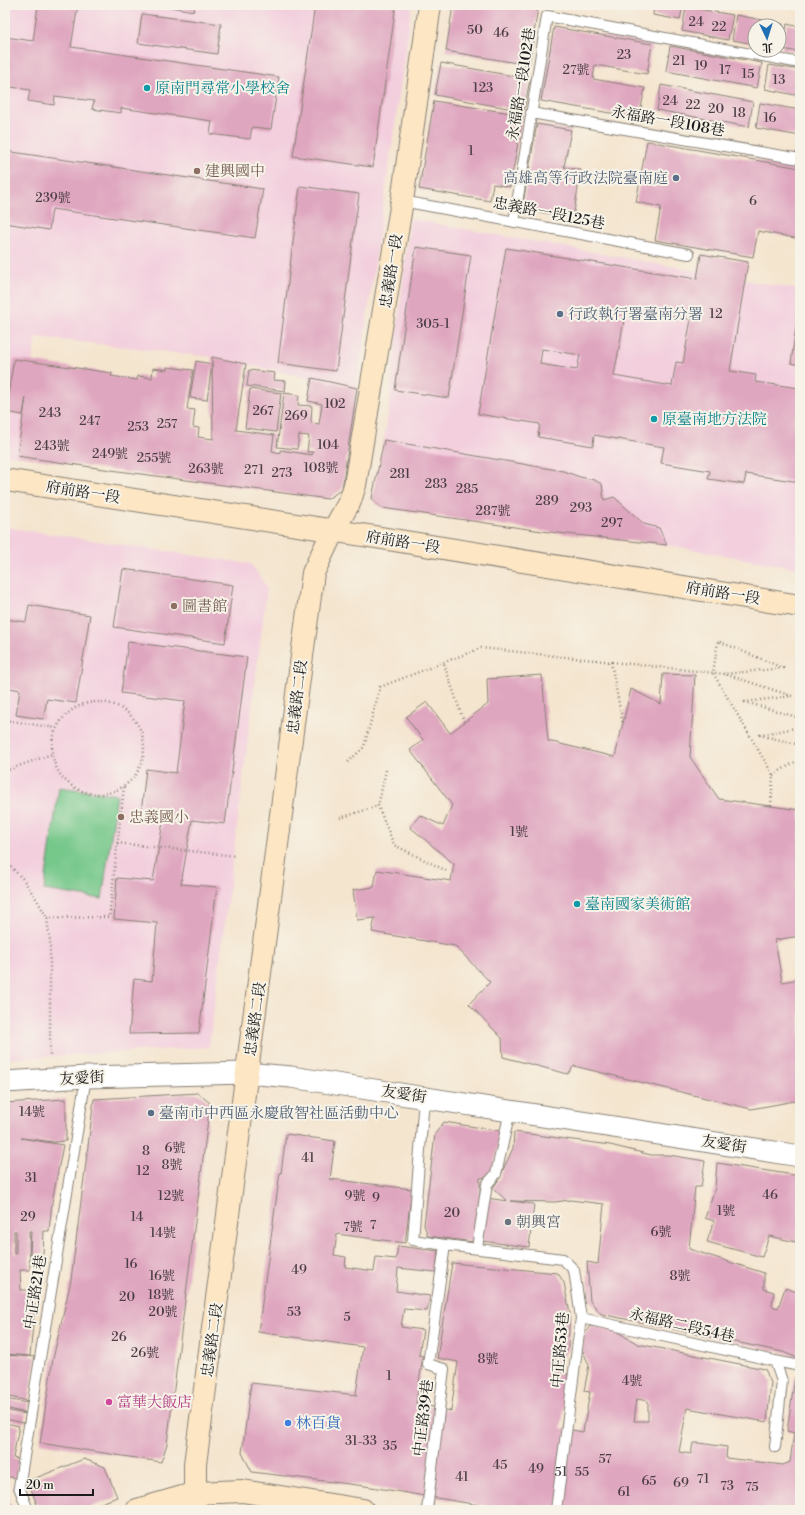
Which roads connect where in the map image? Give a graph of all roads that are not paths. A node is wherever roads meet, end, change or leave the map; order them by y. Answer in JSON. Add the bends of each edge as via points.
{"nodes":[{"id":1,"x":430,"y":5,"type":"edge"},
{"id":2,"x":800,"y":63,"type":"edge"},
{"id":3,"x":531,"y":113,"type":"junction"},
{"id":4,"x":800,"y":159,"type":"edge"},
{"id":5,"x":402,"y":201,"type":"junction"},
{"id":6,"x":514,"y":222,"type":"junction"},
{"id":7,"x":689,"y":254,"type":"dead end"},
{"id":8,"x":5,"y":480,"type":"edge"},
{"id":9,"x":332,"y":531,"type":"junction"},
{"id":10,"x":800,"y":606,"type":"edge"},
{"id":11,"x":247,"y":1073,"type":"junction"},
{"id":12,"x":86,"y":1077,"type":"junction"},
{"id":13,"x":5,"y":1082,"type":"edge"},
{"id":14,"x":424,"y":1098,"type":"junction"},
{"id":15,"x":510,"y":1111,"type":"junction"},
{"id":16,"x":800,"y":1156,"type":"edge"},
{"id":17,"x":445,"y":1245,"type":"junction"},
{"id":18,"x":477,"y":1248,"type":"junction"},
{"id":19,"x":582,"y":1318,"type":"junction"},
{"id":20,"x":775,"y":1362,"type":"junction"},
{"id":21,"x":800,"y":1366,"type":"edge"},
{"id":22,"x":775,"y":1447,"type":"dead end"},
{"id":23,"x":195,"y":1502,"type":"edge"},
{"id":24,"x":28,"y":1510,"type":"edge"},
{"id":25,"x":137,"y":1510,"type":"edge"},
{"id":26,"x":363,"y":1510,"type":"edge"},
{"id":27,"x":427,"y":1510,"type":"edge"},
{"id":28,"x":556,"y":1510,"type":"edge"}],
"edges":[{"from":1,"to":5,"type":"street","name":"忠義路一段"},
{"from":2,"to":3,"type":"lane","name":"永福路一段102巷","via":[[547,16]]},
{"from":3,"to":4,"type":"lane","name":"永福路一段108巷"},
{"from":3,"to":6,"type":"lane","name":"永福路一段102巷"},
{"from":5,"to":6,"type":"lane","name":"忠義路一段125巷"},
{"from":5,"to":9,"type":"street","name":"忠義路一段","via":[[355,485],[350,501]]},
{"from":6,"to":7,"type":"lane","name":"忠義路一段125巷"},
{"from":8,"to":9,"type":"street","name":"府前路一段"},
{"from":9,"to":10,"type":"street","name":"府前路一段"},
{"from":9,"to":11,"type":"street","name":"忠義路二段","via":[[313,573]]},
{"from":11,"to":12,"type":"street","name":"友愛街"},
{"from":11,"to":14,"type":"street","name":"友愛街","via":[[291,1077]]},
{"from":11,"to":23,"type":"street","name":"忠義路二段","via":[[195,1464]]},
{"from":12,"to":13,"type":"street","name":"友愛街"},
{"from":12,"to":24,"type":"lane","name":"中正路21巷","via":[[19,1487]]},
{"from":14,"to":15,"type":"street","name":"友愛街"},
{"from":14,"to":17,"type":"lane","via":[[413,1240]]},
{"from":15,"to":16,"type":"street","name":"友愛街"},
{"from":15,"to":18,"type":"lane","via":[[496,1174],[487,1184]]},
{"from":17,"to":18,"type":"lane"},
{"from":17,"to":27,"type":"lane","name":"中正路39巷","via":[[428,1364],[444,1369]]},
{"from":18,"to":19,"type":"lane","name":"中正路53巷","via":[[563,1259],[574,1270]]},
{"from":19,"to":20,"type":"lane","name":"永福路二段54巷"},
{"from":19,"to":28,"type":"lane","name":"中正路53巷"},
{"from":20,"to":21,"type":"lane","name":"永福路二段54巷"},
{"from":20,"to":22,"type":"lane","via":[[782,1381]]},
{"from":23,"to":25,"type":"street"},
{"from":23,"to":26,"type":"street","via":[[242,1491]]}]}
